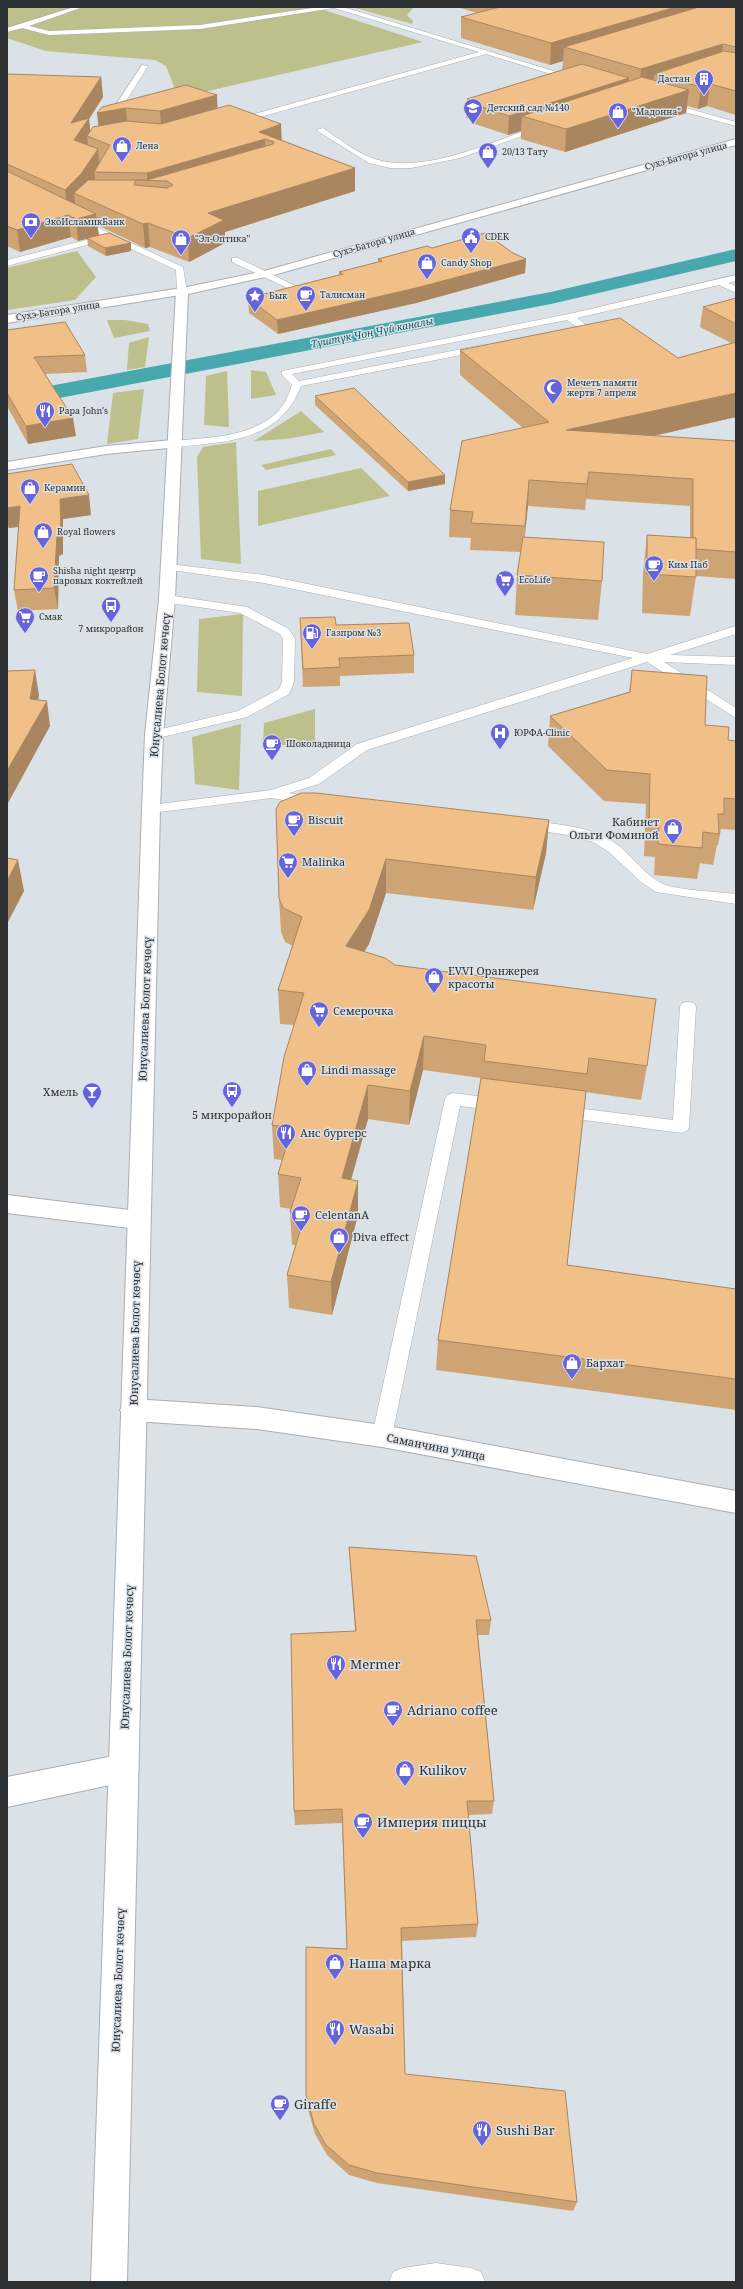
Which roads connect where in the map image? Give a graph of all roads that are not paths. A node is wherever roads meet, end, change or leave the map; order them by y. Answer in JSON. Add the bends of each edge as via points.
{"nodes":[{"id":1,"x":80,"y":7,"type":"edge"},
{"id":2,"x":332,"y":7,"type":"edge"},
{"id":3,"x":336,"y":7,"type":"edge"},
{"id":4,"x":22,"y":26,"type":"junction"},
{"id":5,"x":7,"y":30,"type":"edge"},
{"id":6,"x":486,"y":52,"type":"junction"},
{"id":7,"x":561,"y":65,"type":"edge"},
{"id":8,"x":144,"y":66,"type":"dead end"},
{"id":9,"x":545,"y":70,"type":"junction"},
{"id":10,"x":587,"y":82,"type":"edge"},
{"id":11,"x":660,"y":103,"type":"edge"},
{"id":12,"x":230,"y":123,"type":"edge"},
{"id":13,"x":554,"y":123,"type":"edge"},
{"id":14,"x":736,"y":124,"type":"edge"},
{"id":15,"x":105,"y":126,"type":"edge"},
{"id":16,"x":320,"y":130,"type":"dead end"},
{"id":17,"x":736,"y":142,"type":"edge"},
{"id":18,"x":68,"y":217,"type":"edge"},
{"id":19,"x":109,"y":237,"type":"junction"},
{"id":20,"x":236,"y":260,"type":"dead end"},
{"id":21,"x":7,"y":263,"type":"edge"},
{"id":22,"x":266,"y":274,"type":"junction"},
{"id":23,"x":736,"y":278,"type":"edge"},
{"id":24,"x":720,"y":282,"type":"junction"},
{"id":25,"x":299,"y":290,"type":"edge"},
{"id":26,"x":736,"y":290,"type":"edge"},
{"id":27,"x":182,"y":292,"type":"junction"},
{"id":28,"x":569,"y":317,"type":"junction"},
{"id":29,"x":7,"y":319,"type":"edge"},
{"id":30,"x":554,"y":334,"type":"edge"},
{"id":31,"x":491,"y":346,"type":"edge"},
{"id":32,"x":297,"y":384,"type":"junction"},
{"id":33,"x":173,"y":444,"type":"junction"},
{"id":34,"x":7,"y":466,"type":"edge"},
{"id":35,"x":168,"y":567,"type":"junction"},
{"id":36,"x":167,"y":599,"type":"junction"},
{"id":37,"x":736,"y":630,"type":"edge"},
{"id":38,"x":650,"y":658,"type":"junction"},
{"id":39,"x":736,"y":661,"type":"edge"},
{"id":40,"x":736,"y":714,"type":"edge"},
{"id":41,"x":154,"y":735,"type":"junction"},
{"id":42,"x":270,"y":794,"type":"junction"},
{"id":43,"x":327,"y":803,"type":"edge"},
{"id":44,"x":151,"y":809,"type":"junction"},
{"id":45,"x":514,"y":824,"type":"edge"},
{"id":46,"x":736,"y":899,"type":"edge"},
{"id":47,"x":688,"y":1007,"type":"dead end"},
{"id":48,"x":516,"y":1107,"type":"edge"},
{"id":49,"x":540,"y":1110,"type":"edge"},
{"id":50,"x":7,"y":1204,"type":"edge"},
{"id":51,"x":138,"y":1220,"type":"junction"},
{"id":52,"x":133,"y":1410,"type":"junction"},
{"id":53,"x":382,"y":1436,"type":"junction"},
{"id":54,"x":736,"y":1502,"type":"edge"},
{"id":55,"x":124,"y":1768,"type":"junction"},
{"id":56,"x":7,"y":1792,"type":"edge"},
{"id":57,"x":109,"y":2282,"type":"edge"},
{"id":58,"x":404,"y":2282,"type":"edge"},
{"id":59,"x":471,"y":2282,"type":"edge"}],
"edges":[{"from":1,"to":4,"type":"lane"},
{"from":2,"to":4,"type":"lane","via":[[200,27],[49,33]]},
{"from":3,"to":6,"type":"lane"},
{"from":4,"to":5,"type":"lane"},
{"from":6,"to":9,"type":"lane"},
{"from":6,"to":12,"type":"lane"},
{"from":7,"to":9,"type":"lane"},
{"from":8,"to":15,"type":"lane"},
{"from":9,"to":10,"type":"lane"},
{"from":11,"to":14,"type":"lane"},
{"from":13,"to":16,"type":"lane","via":[[452,157],[411,165],[373,161]]},
{"from":17,"to":22,"type":"main road","name":"Сухэ-Батора улица"},
{"from":18,"to":19,"type":"lane"},
{"from":19,"to":21,"type":"lane"},
{"from":19,"to":27,"type":"lane","via":[[180,269]]},
{"from":20,"to":22,"type":"lane"},
{"from":22,"to":25,"type":"lane"},
{"from":22,"to":27,"type":"main road","name":"Сухэ-Батора улица"},
{"from":23,"to":24,"type":"lane"},
{"from":24,"to":26,"type":"lane"},
{"from":24,"to":28,"type":"lane"},
{"from":27,"to":29,"type":"main road","name":"Сухэ-Батора улица"},
{"from":27,"to":33,"type":"main road","name":"Юнусалиева Болот көчөсү","via":[[179,384]]},
{"from":28,"to":30,"type":"lane","via":[[585,328]]},
{"from":28,"to":32,"type":"lane","via":[[285,373]]},
{"from":31,"to":32,"type":"lane"},
{"from":32,"to":33,"type":"lane","via":[[288,407],[278,417],[252,432],[236,437]]},
{"from":33,"to":34,"type":"main road","via":[[106,450]]},
{"from":33,"to":35,"type":"main road","name":"Юнусалиева Болот көчөсү"},
{"from":35,"to":36,"type":"main road","name":"Юнусалиева Болот көчөсү"},
{"from":35,"to":38,"type":"lane","via":[[264,580]]},
{"from":36,"to":41,"type":"main road","name":"Юнусалиева Болот көчөсү"},
{"from":36,"to":41,"type":"lane","via":[[243,610],[285,632],[289,639],[288,682],[284,691],[242,714]]},
{"from":37,"to":38,"type":"lane"},
{"from":38,"to":39,"type":"lane"},
{"from":38,"to":40,"type":"lane"},
{"from":38,"to":42,"type":"lane","via":[[362,747],[314,781]]},
{"from":41,"to":44,"type":"main road","name":"Юнусалиева Болот көчөсү"},
{"from":42,"to":43,"type":"lane"},
{"from":42,"to":44,"type":"lane"},
{"from":44,"to":51,"type":"main road","name":"Юнусалиева Болот көчөсү"},
{"from":45,"to":46,"type":"lane","via":[[569,830],[607,844],[650,883],[661,888]]},
{"from":47,"to":49,"type":"lane","via":[[681,1127]]},
{"from":48,"to":53,"type":"lane","via":[[453,1099]]},
{"from":50,"to":51,"type":"main road"},
{"from":51,"to":52,"type":"main road","name":"Юнусалиева Болот көчөсү"},
{"from":52,"to":53,"type":"main road","name":"Саманчина улица","via":[[257,1418]]},
{"from":52,"to":55,"type":"main road","name":"Юнусалиева Болот көчөсү"},
{"from":53,"to":54,"type":"main road","name":"Саманчина улица"},
{"from":55,"to":56,"type":"main road"},
{"from":55,"to":57,"type":"main road","name":"Юнусалиева Болот көчөсү"},
{"from":58,"to":59,"type":"lane","via":[[436,2277]]}]}
